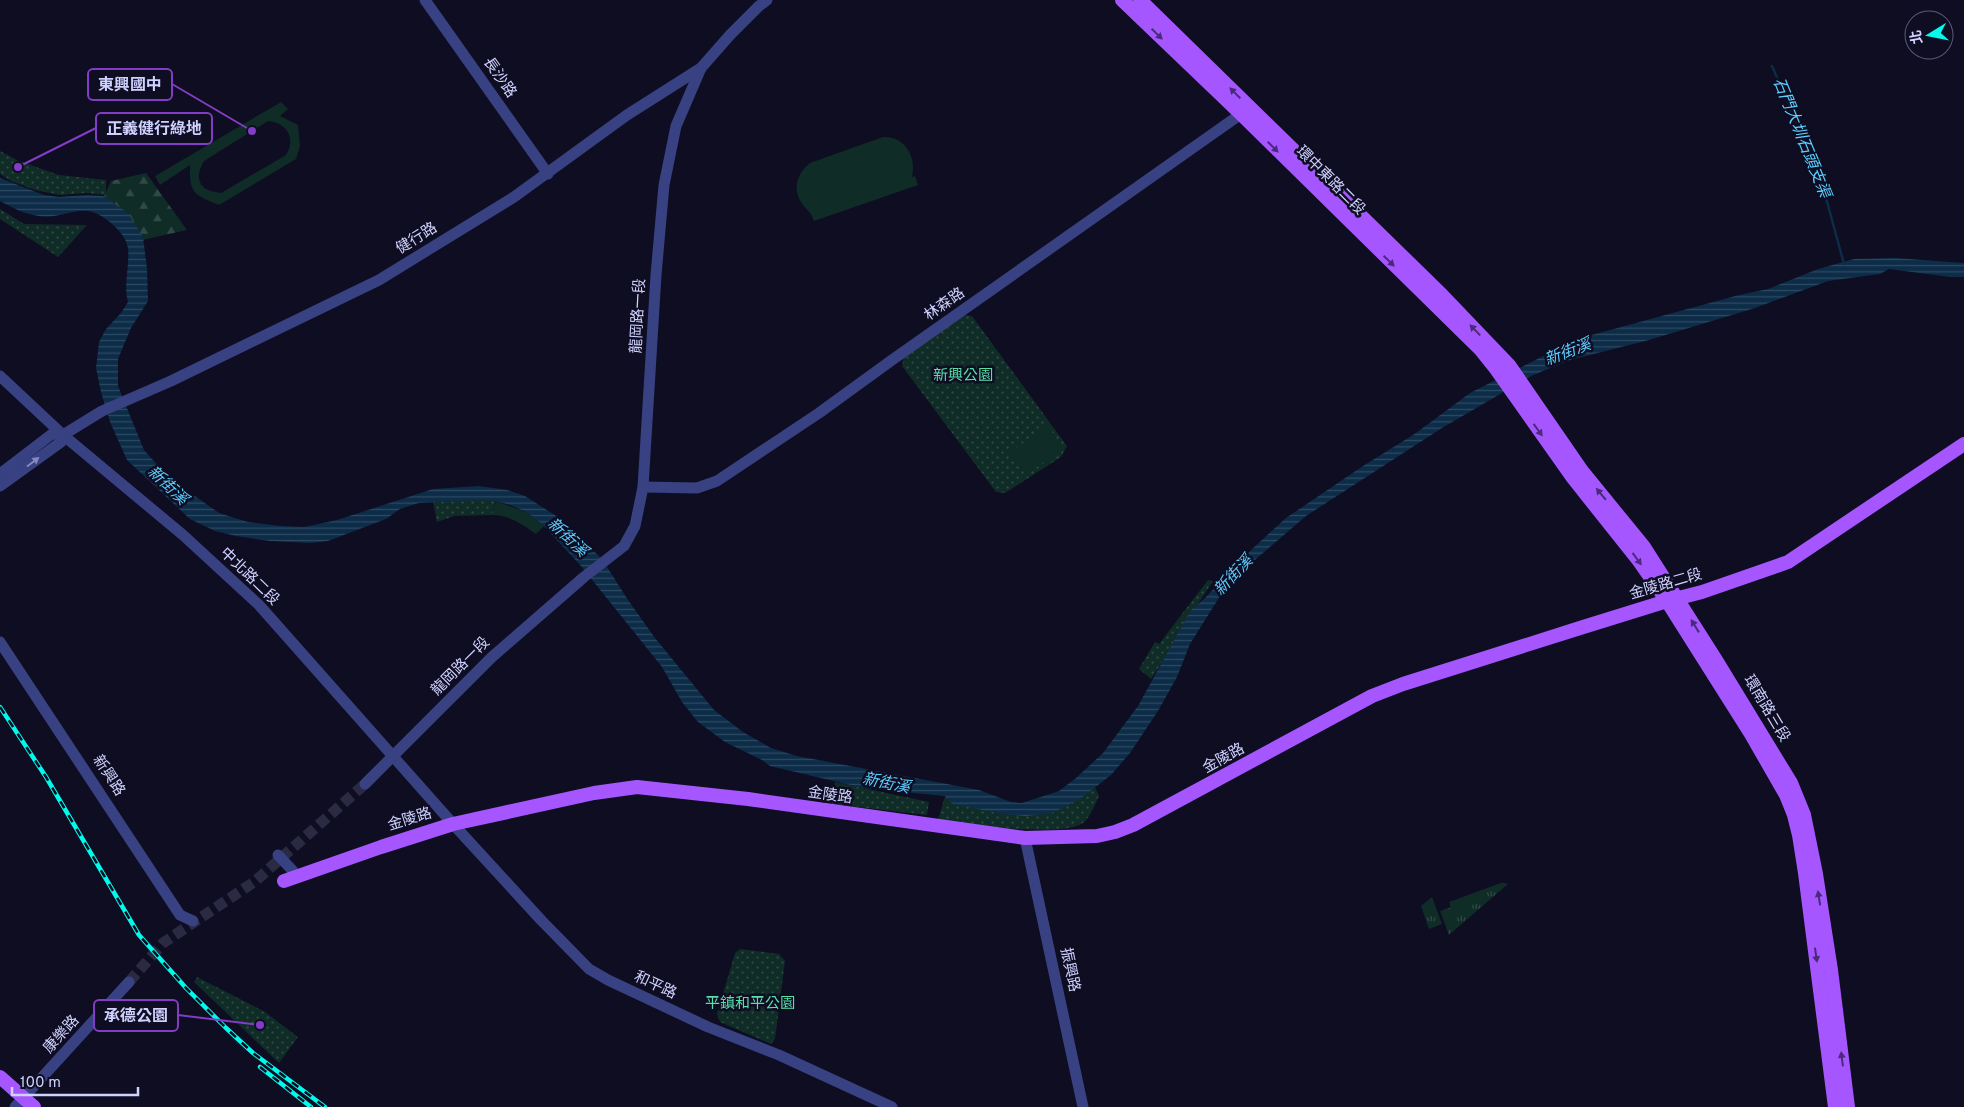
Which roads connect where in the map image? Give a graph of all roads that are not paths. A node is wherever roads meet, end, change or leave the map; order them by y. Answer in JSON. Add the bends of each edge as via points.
{"nodes":[{"id":1,"x":425,"y":0,"type":"edge"},
{"id":2,"x":767,"y":0,"type":"edge"},
{"id":3,"x":1122,"y":0,"type":"edge"},
{"id":4,"x":1140,"y":0,"type":"edge"},
{"id":5,"x":701,"y":68,"type":"junction"},
{"id":6,"x":1245,"y":111,"type":"junction"},
{"id":7,"x":548,"y":174,"type":"junction"},
{"id":8,"x":0,"y":376,"type":"edge"},
{"id":9,"x":1516,"y":387,"type":"joint"},
{"id":10,"x":63,"y":435,"type":"junction"},
{"id":11,"x":1964,"y":444,"type":"edge"},
{"id":12,"x":0,"y":474,"type":"edge"},
{"id":13,"x":0,"y":486,"type":"edge"},
{"id":14,"x":643,"y":487,"type":"junction"},
{"id":15,"x":1672,"y":600,"type":"junction"},
{"id":16,"x":0,"y":642,"type":"edge"},
{"id":17,"x":1353,"y":706,"type":"joint"},
{"id":18,"x":393,"y":755,"type":"junction"},
{"id":19,"x":365,"y":784,"type":"tunnel mouth"},
{"id":20,"x":453,"y":824,"type":"junction"},
{"id":21,"x":1025,"y":838,"type":"junction"},
{"id":22,"x":278,"y":855,"type":"dead end"},
{"id":23,"x":288,"y":876,"type":"joint"},
{"id":24,"x":194,"y":921,"type":"dead end"},
{"id":25,"x":129,"y":982,"type":"tunnel mouth"},
{"id":26,"x":0,"y":1077,"type":"edge"},
{"id":27,"x":24,"y":1104,"type":"edge"},
{"id":28,"x":892,"y":1107,"type":"edge"},
{"id":29,"x":1083,"y":1107,"type":"edge"},
{"id":30,"x":1835,"y":1107,"type":"edge"},
{"id":31,"x":1848,"y":1107,"type":"edge"}],
"edges":[{"from":1,"to":7,"type":"street","name":"長沙路"},
{"from":2,"to":5,"type":"street","via":[[730,34]]},
{"from":3,"to":6,"type":"main road","name":"環中東路二段","one_way":true},
{"from":6,"to":4,"type":"main road","name":"環中東路二段","one_way":true},
{"from":5,"to":7,"type":"street","name":"健行路","via":[[627,115]]},
{"from":5,"to":14,"type":"street","name":"龍岡路一段","via":[[676,126],[664,185]]},
{"from":6,"to":9,"type":"main road","name":"環中東路二段","via":[[1442,295]]},
{"from":6,"to":14,"type":"street","name":"林森路","via":[[819,413],[717,481],[697,488]]},
{"from":7,"to":10,"type":"street","name":"健行路","via":[[379,280],[105,410]]},
{"from":8,"to":10,"type":"street","name":"中北路二段"},
{"from":9,"to":15,"type":"main road","name":"環南路三段","via":[[1644,548]]},
{"from":10,"to":12,"type":"street","via":[[52,434]]},
{"from":13,"to":10,"type":"street","one_way":true,"via":[[60,442]]},
{"from":10,"to":18,"type":"street","name":"中北路二段","via":[[183,535],[259,605]]},
{"from":11,"to":15,"type":"main road","name":"金陵路二段","via":[[1788,562]]},
{"from":14,"to":18,"type":"street","name":"龍岡路一段","via":[[635,526],[624,546],[492,657]]},
{"from":15,"to":17,"type":"main road","name":"金陵路二段","via":[[1403,684]]},
{"from":15,"to":30,"type":"main road","name":"環南路三段","one_way":true,"via":[[1786,795],[1794,815],[1808,892]]},
{"from":31,"to":15,"type":"main road","name":"環南路三段","one_way":true,"via":[[1831,970],[1804,815],[1791,783]]},
{"from":16,"to":24,"type":"street","name":"新興路","via":[[180,915]]},
{"from":17,"to":21,"type":"main road","name":"金陵路","via":[[1181,801],[1115,832]]},
{"from":18,"to":19,"type":"street","name":"龍岡路一段"},
{"from":18,"to":20,"type":"street","name":"中北路二段"},
{"from":20,"to":21,"type":"main road","name":"金陵路","via":[[594,793],[637,787],[748,799]]},
{"from":20,"to":23,"type":"main road","name":"金陵路"},
{"from":20,"to":28,"type":"street","name":"和平路","via":[[589,969],[708,1027],[779,1055]]},
{"from":21,"to":29,"type":"street","name":"振興路"},
{"from":22,"to":23,"type":"street"},
{"from":25,"to":27,"type":"street","name":"康樂路"},
{"from":26,"to":27,"type":"main road"}]}
